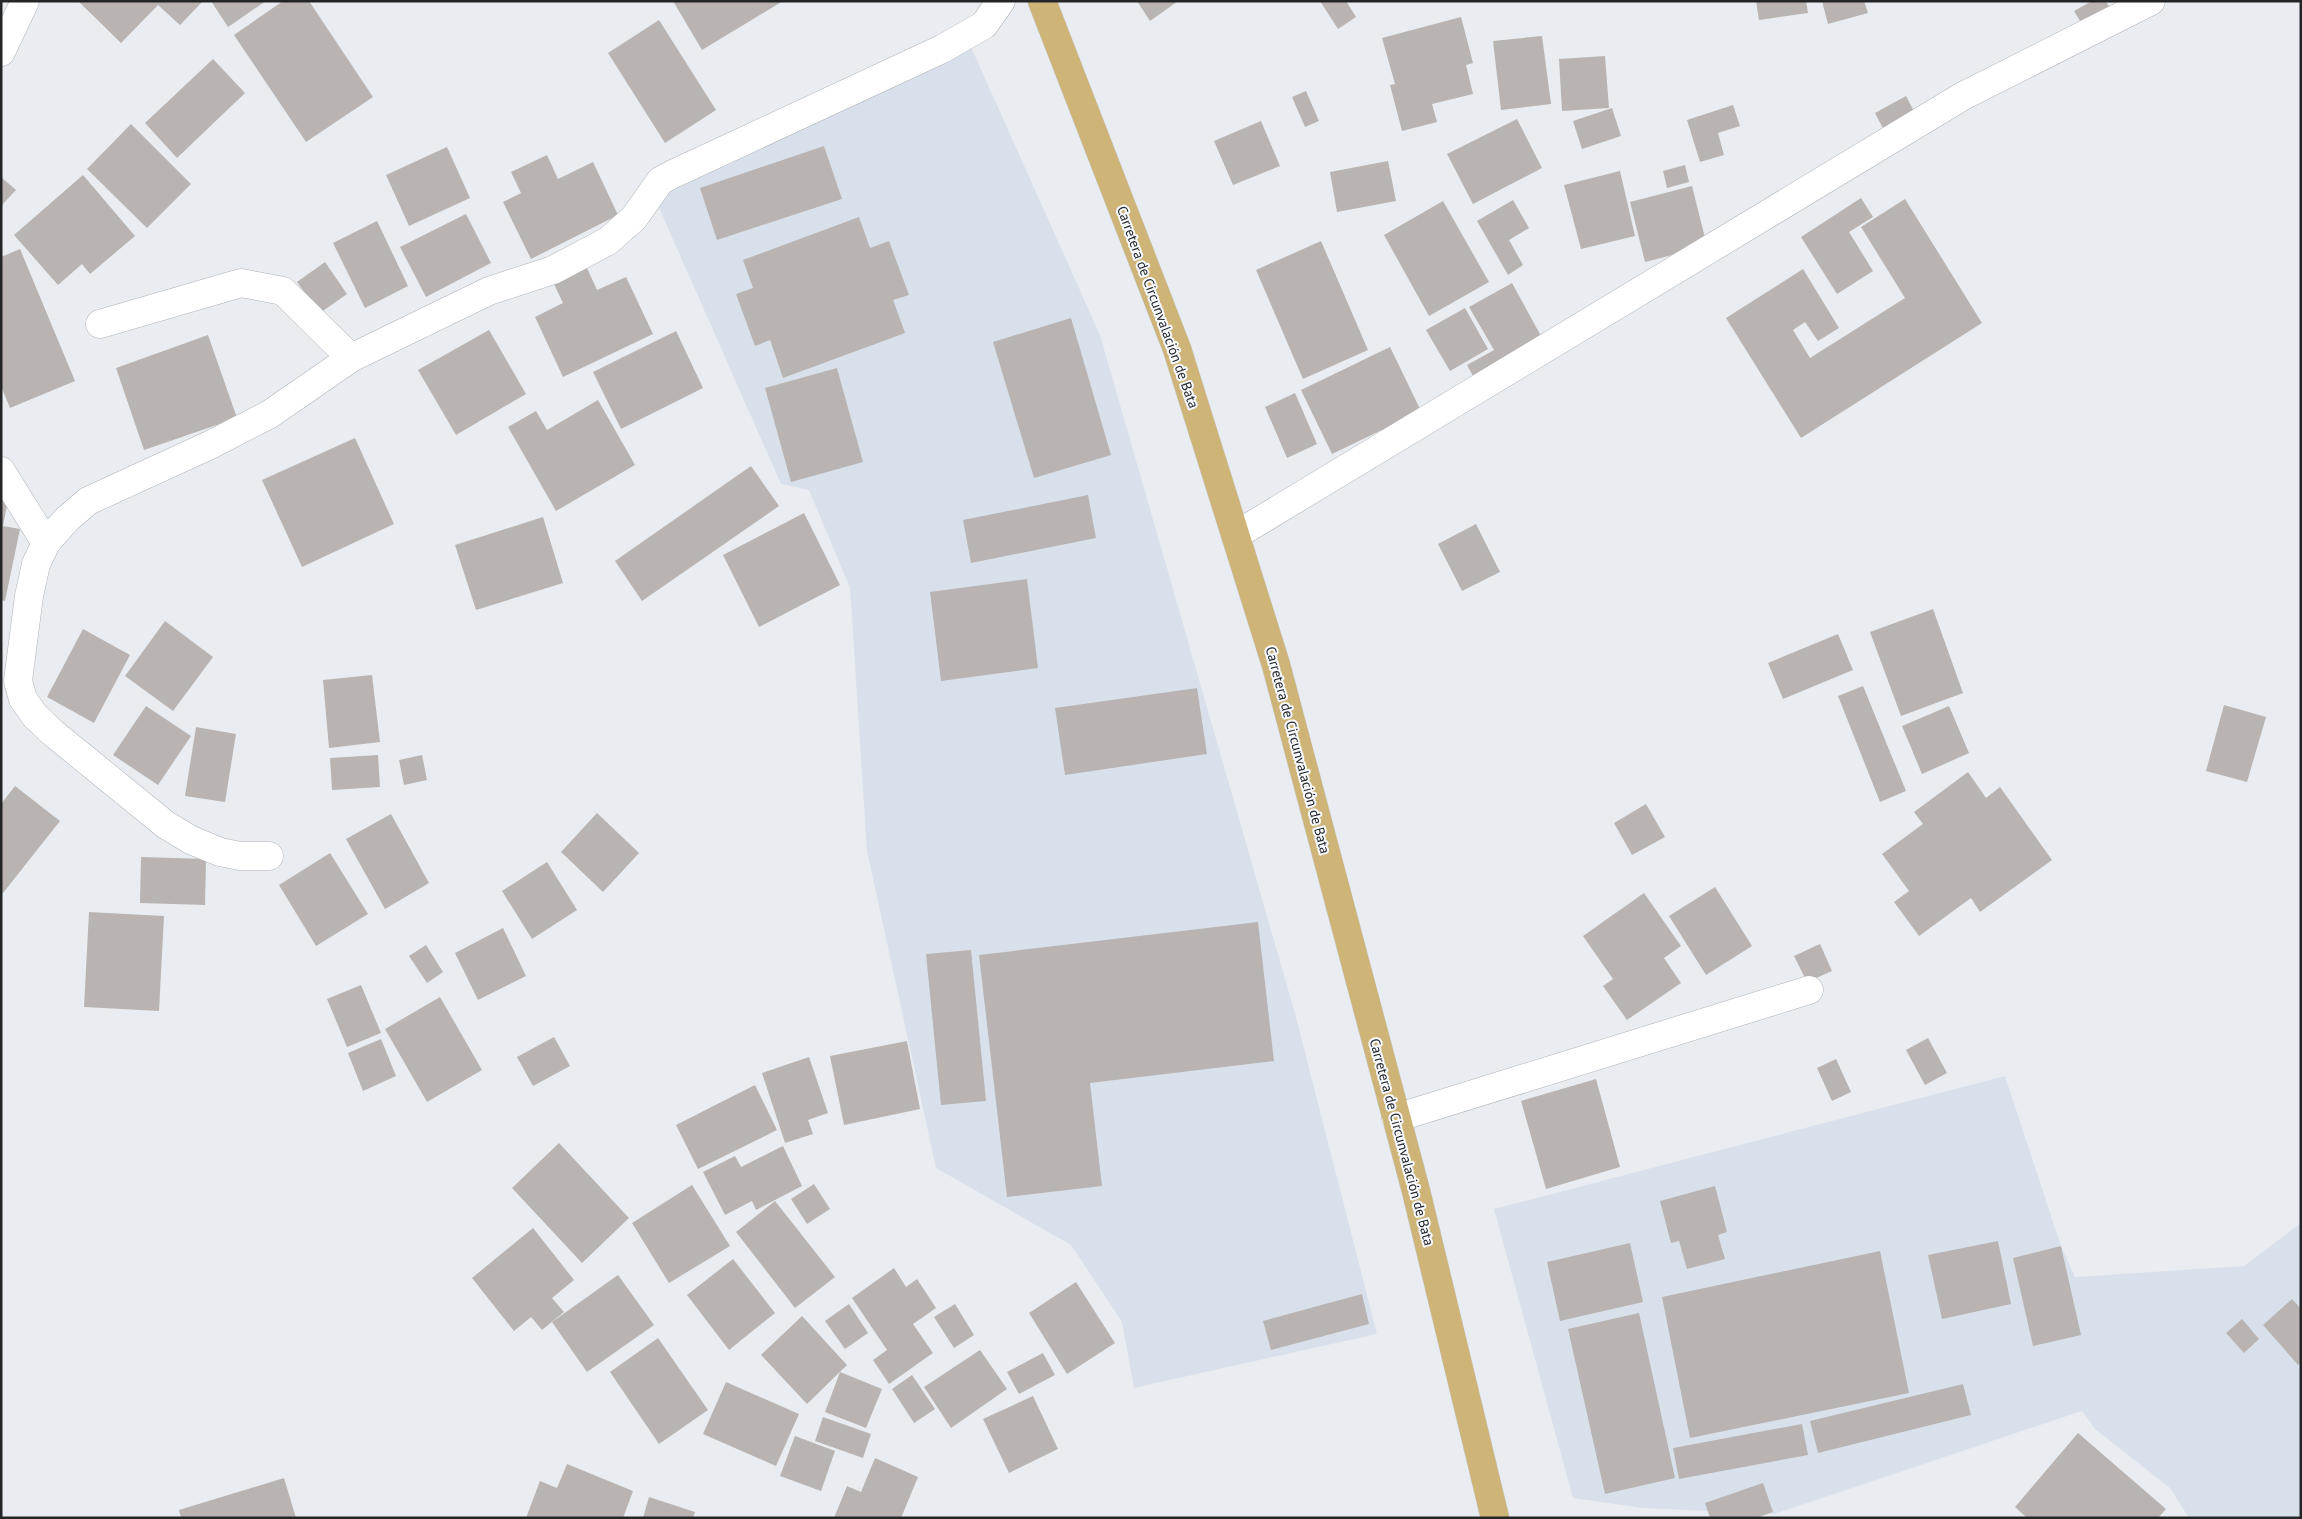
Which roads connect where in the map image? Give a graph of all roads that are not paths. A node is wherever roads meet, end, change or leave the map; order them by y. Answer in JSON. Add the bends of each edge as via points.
{"nodes":[{"id":1,"x":25,"y":1,"type":"edge"},
{"id":2,"x":1002,"y":1,"type":"edge"},
{"id":3,"x":1042,"y":1,"type":"edge"},
{"id":4,"x":2152,"y":1,"type":"edge"},
{"id":5,"x":1,"y":52,"type":"edge"},
{"id":6,"x":100,"y":324,"type":"dead end"},
{"id":7,"x":351,"y":358,"type":"junction"},
{"id":8,"x":1,"y":471,"type":"edge"},
{"id":9,"x":1236,"y":535,"type":"junction"},
{"id":10,"x":46,"y":543,"type":"junction"},
{"id":11,"x":269,"y":856,"type":"dead end"},
{"id":12,"x":1809,"y":990,"type":"dead end"},
{"id":13,"x":1396,"y":1118,"type":"junction"},
{"id":14,"x":1496,"y":1517,"type":"edge"}],
"edges":[{"from":1,"to":5,"type":"street"},
{"from":2,"to":7,"type":"street","via":[[984,25],[942,49],[660,181],[634,218],[608,241],[553,270],[489,291]]},
{"from":3,"to":9,"type":"main road","name":"Carretera de Circunvalación de Bata","via":[[1177,349]]},
{"from":4,"to":9,"type":"street","via":[[1964,96]]},
{"from":6,"to":7,"type":"street","via":[[241,283],[283,291]]},
{"from":7,"to":10,"type":"street","via":[[270,414],[88,501]]},
{"from":8,"to":10,"type":"street"},
{"from":9,"to":13,"type":"main road","name":"Carretera de Circunvalación de Bata","via":[[1276,665]]},
{"from":10,"to":11,"type":"street","via":[[36,564],[29,596],[18,681],[23,699],[35,716],[166,825],[191,840],[220,852]]},
{"from":12,"to":13,"type":"street"},
{"from":13,"to":14,"type":"main road","name":"Carretera de Circunvalación de Bata"}]}
